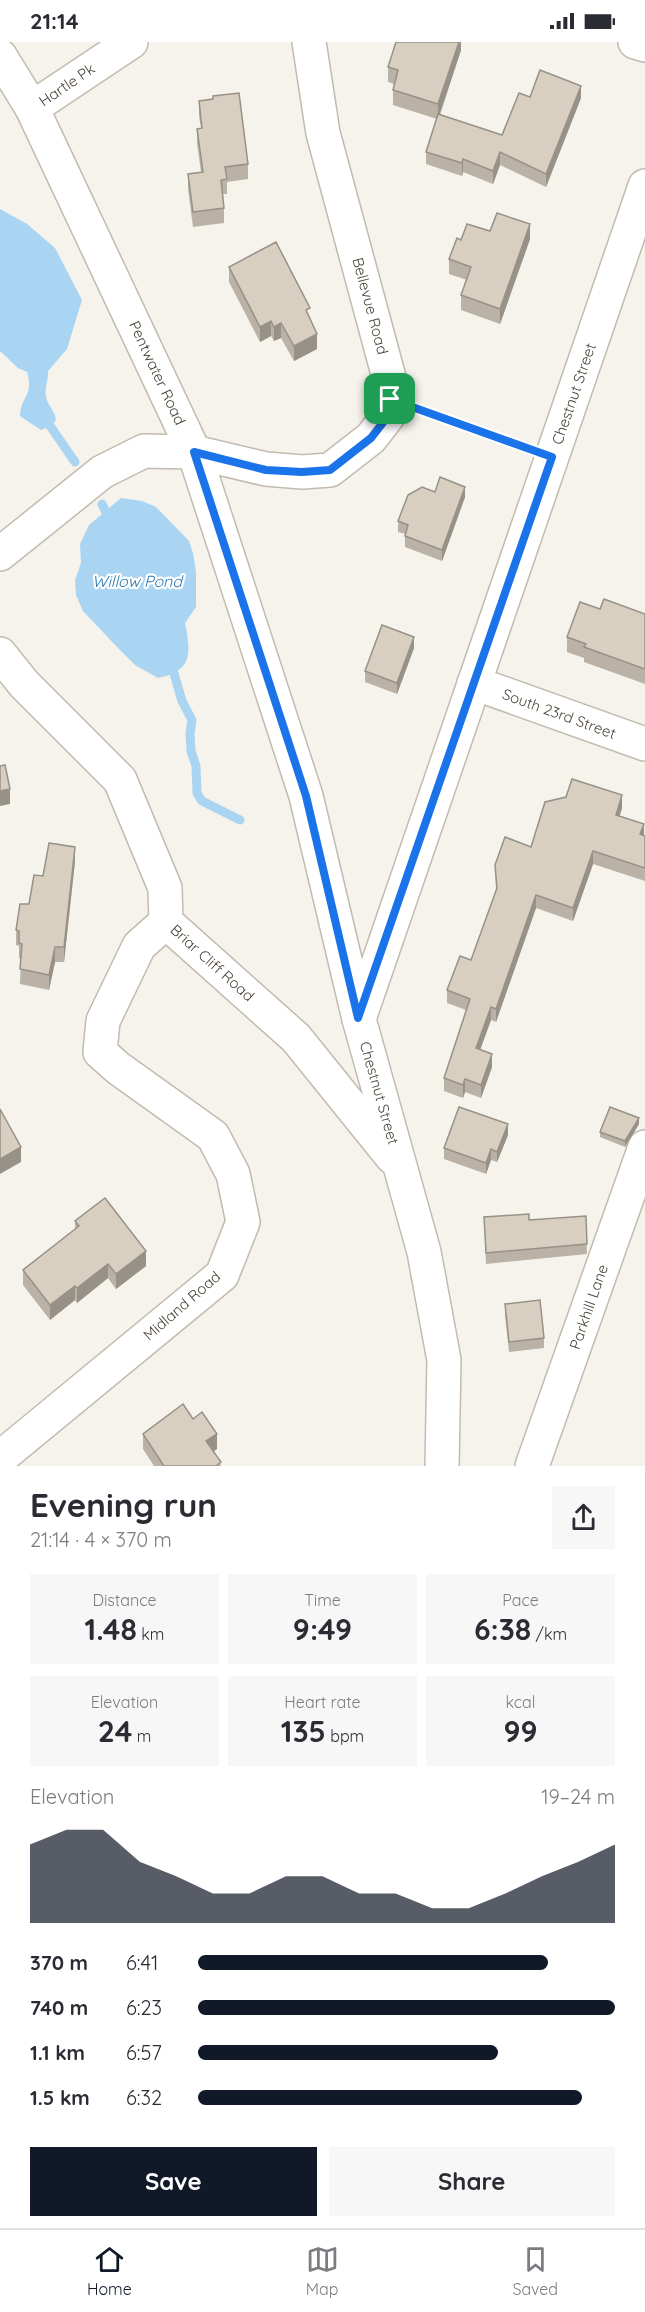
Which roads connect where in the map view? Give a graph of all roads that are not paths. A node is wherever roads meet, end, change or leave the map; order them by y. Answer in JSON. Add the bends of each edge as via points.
{"nodes":[{"id":1,"x":131,"y":42,"type":"edge"},
{"id":2,"x":309,"y":42,"type":"edge"},
{"id":3,"x":635,"y":42,"type":"edge"},
{"id":4,"x":645,"y":45,"type":"edge"},
{"id":5,"x":0,"y":56,"type":"edge"},
{"id":6,"x":32,"y":108,"type":"junction"},
{"id":7,"x":645,"y":186,"type":"edge"},
{"id":8,"x":194,"y":452,"type":"junction"},
{"id":9,"x":0,"y":554,"type":"edge"},
{"id":10,"x":0,"y":654,"type":"edge"},
{"id":11,"x":474,"y":683,"type":"junction"},
{"id":12,"x":645,"y":744,"type":"edge"},
{"id":13,"x":166,"y":922,"type":"junction"},
{"id":14,"x":358,"y":1018,"type":"junction"},
{"id":15,"x":645,"y":1147,"type":"edge"},
{"id":16,"x":400,"y":1167,"type":"junction"},
{"id":17,"x":0,"y":1458,"type":"edge"},
{"id":18,"x":442,"y":1466,"type":"edge"},
{"id":19,"x":532,"y":1466,"type":"edge"}],
"edges":[{"from":1,"to":6,"type":"street","name":"Hartle Pk"},
{"from":2,"to":8,"type":"street","name":"Bellevue Road","via":[[323,133],[391,385],[388,416],[371,438],[330,470],[266,470]]},
{"from":3,"to":4,"type":"street"},
{"from":5,"to":6,"type":"street","name":"Pentwater Road"},
{"from":6,"to":8,"type":"street","name":"Pentwater Road"},
{"from":7,"to":11,"type":"street","name":"Chestnut Street"},
{"from":8,"to":9,"type":"street","name":"Bellevue Road","via":[[144,451],[109,468]]},
{"from":8,"to":14,"type":"street","name":"Pentwater Road","via":[[306,796]]},
{"from":10,"to":13,"type":"street","name":"Briar Cliff Road","via":[[24,684],[120,780],[165,888]]},
{"from":11,"to":12,"type":"street","name":"South 23rd Street"},
{"from":11,"to":14,"type":"street","name":"Chestnut Street"},
{"from":13,"to":16,"type":"street","name":"Briar Cliff Road","via":[[296,1038]]},
{"from":13,"to":17,"type":"street","name":"Midland Road","via":[[139,946],[103,1021],[100,1052],[213,1136],[233,1174],[243,1222],[222,1275]]},
{"from":14,"to":16,"type":"street","name":"Chestnut Street"},
{"from":15,"to":19,"type":"street","name":"Parkhill Lane"},
{"from":16,"to":18,"type":"street","name":"Chestnut Street","via":[[424,1252],[444,1360]]}]}
